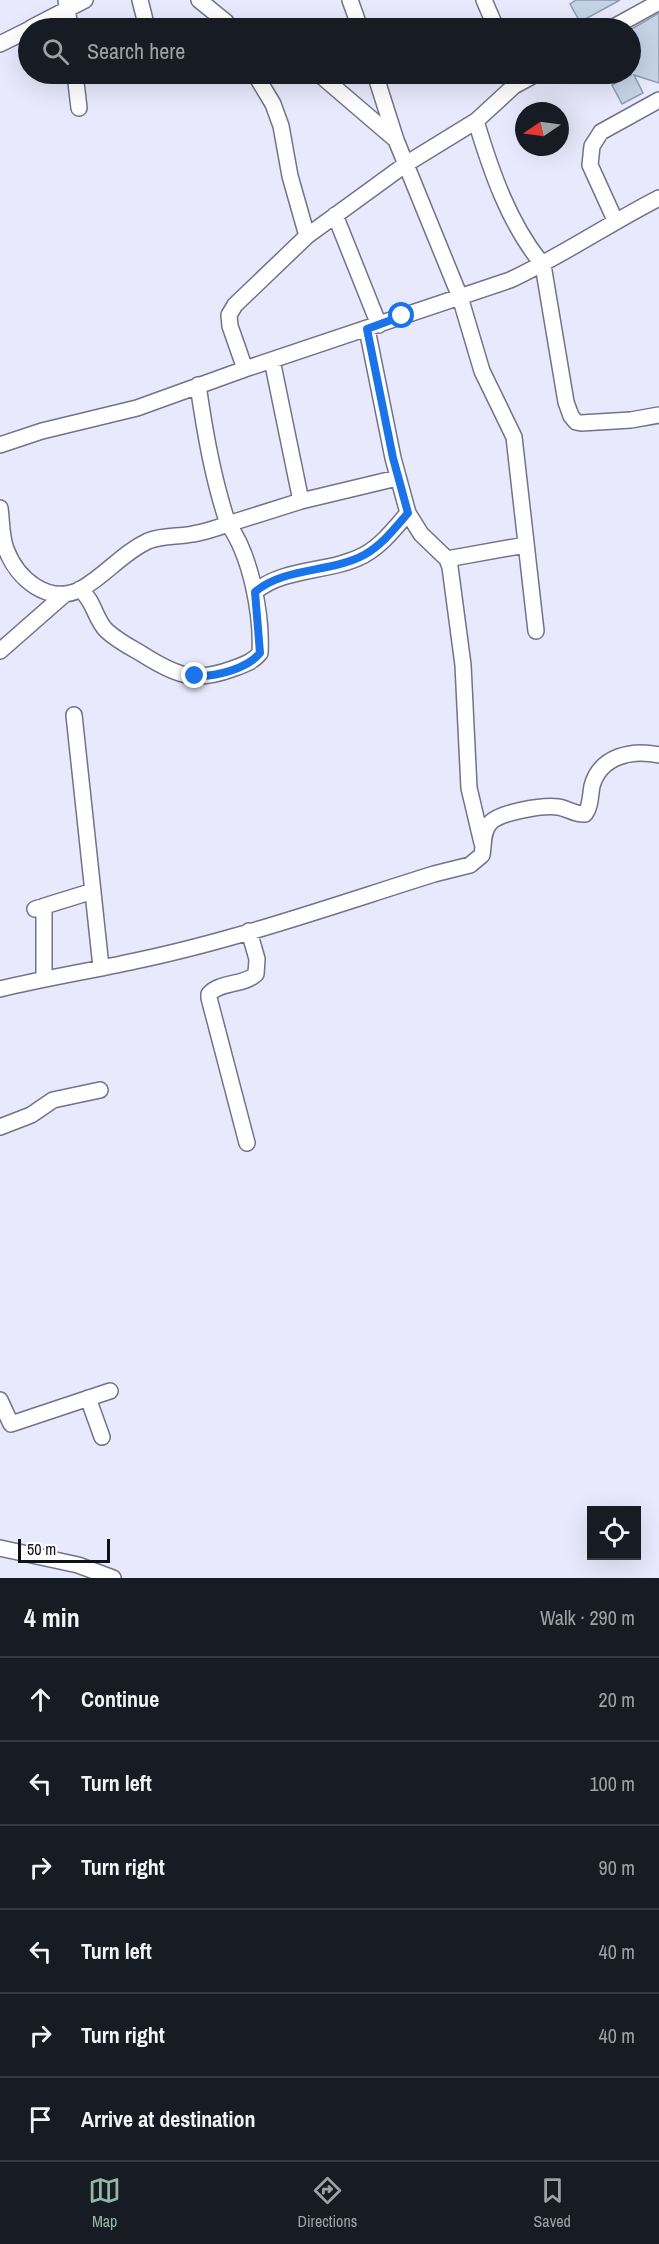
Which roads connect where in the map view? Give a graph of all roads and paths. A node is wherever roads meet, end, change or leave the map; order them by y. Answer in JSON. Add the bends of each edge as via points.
{"nodes":[{"id":1,"x":85,"y":0,"type":"edge"},
{"id":2,"x":140,"y":0,"type":"edge"},
{"id":3,"x":199,"y":0,"type":"edge"},
{"id":4,"x":350,"y":0,"type":"edge"},
{"id":5,"x":484,"y":0,"type":"edge"},
{"id":6,"x":659,"y":2,"type":"edge"},
{"id":7,"x":67,"y":4,"type":"edge"},
{"id":8,"x":638,"y":6,"type":"edge"},
{"id":9,"x":46,"y":18,"type":"edge"},
{"id":10,"x":144,"y":18,"type":"edge"},
{"id":11,"x":220,"y":18,"type":"edge"},
{"id":12,"x":356,"y":18,"type":"edge"},
{"id":13,"x":492,"y":18,"type":"edge"},
{"id":14,"x":624,"y":18,"type":"edge"},
{"id":15,"x":18,"y":35,"type":"edge"},
{"id":16,"x":0,"y":44,"type":"edge"},
{"id":17,"x":76,"y":84,"type":"edge"},
{"id":18,"x":261,"y":84,"type":"edge"},
{"id":19,"x":331,"y":84,"type":"edge"},
{"id":20,"x":378,"y":84,"type":"edge"},
{"id":21,"x":509,"y":84,"type":"edge"},
{"id":22,"x":659,"y":100,"type":"edge"},
{"id":23,"x":79,"y":108,"type":"dead end"},
{"id":24,"x":476,"y":121,"type":"junction"},
{"id":25,"x":396,"y":140,"type":"junction"},
{"id":26,"x":406,"y":164,"type":"junction"},
{"id":27,"x":659,"y":198,"type":"edge"},
{"id":28,"x":334,"y":215,"type":"junction"},
{"id":29,"x":615,"y":220,"type":"junction"},
{"id":30,"x":307,"y":236,"type":"junction"},
{"id":31,"x":543,"y":265,"type":"junction"},
{"id":32,"x":460,"y":297,"type":"junction"},
{"id":33,"x":373,"y":327,"type":"junction"},
{"id":34,"x":272,"y":360,"type":"junction"},
{"id":35,"x":245,"y":369,"type":"junction"},
{"id":36,"x":198,"y":386,"type":"junction"},
{"id":37,"x":659,"y":416,"type":"edge"},
{"id":38,"x":0,"y":445,"type":"edge"},
{"id":39,"x":397,"y":478,"type":"junction"},
{"id":40,"x":301,"y":501,"type":"junction"},
{"id":41,"x":0,"y":508,"type":"edge"},
{"id":42,"x":408,"y":513,"type":"junction"},
{"id":43,"x":228,"y":524,"type":"junction"},
{"id":44,"x":525,"y":546,"type":"junction"},
{"id":45,"x":447,"y":559,"type":"junction"},
{"id":46,"x":80,"y":589,"type":"junction"},
{"id":47,"x":255,"y":592,"type":"junction"},
{"id":48,"x":65,"y":594,"type":"junction"},
{"id":49,"x":536,"y":631,"type":"dead end"},
{"id":50,"x":0,"y":651,"type":"edge"},
{"id":51,"x":74,"y":716,"type":"dead end"},
{"id":52,"x":659,"y":754,"type":"edge"},
{"id":53,"x":482,"y":845,"type":"junction"},
{"id":54,"x":93,"y":891,"type":"junction"},
{"id":55,"x":249,"y":931,"type":"junction"},
{"id":56,"x":101,"y":967,"type":"junction"},
{"id":57,"x":44,"y":978,"type":"junction"},
{"id":58,"x":0,"y":989,"type":"edge"},
{"id":59,"x":100,"y":1090,"type":"dead end"},
{"id":60,"x":0,"y":1126,"type":"edge"},
{"id":61,"x":247,"y":1143,"type":"dead end"},
{"id":62,"x":110,"y":1391,"type":"dead end"},
{"id":63,"x":88,"y":1398,"type":"junction"},
{"id":64,"x":0,"y":1400,"type":"edge"},
{"id":65,"x":102,"y":1437,"type":"dead end"},
{"id":66,"x":0,"y":1548,"type":"edge"},
{"id":67,"x":113,"y":1578,"type":"edge"}],
"edges":[{"from":1,"to":7,"type":"street"},
{"from":2,"to":10,"type":"street"},
{"from":3,"to":11,"type":"street"},
{"from":4,"to":12,"type":"street"},
{"from":5,"to":13,"type":"street"},
{"from":6,"to":8,"type":"street"},
{"from":7,"to":9,"type":"street"},
{"from":8,"to":14,"type":"street"},
{"from":15,"to":16,"type":"street"},
{"from":17,"to":23,"type":"street"},
{"from":18,"to":30,"type":"street","via":[[281,126]]},
{"from":19,"to":25,"type":"street"},
{"from":20,"to":25,"type":"street"},
{"from":21,"to":24,"type":"street"},
{"from":22,"to":29,"type":"street","via":[[601,132],[592,146],[590,165]]},
{"from":24,"to":26,"type":"street"},
{"from":24,"to":31,"type":"street","via":[[493,176],[530,249]]},
{"from":25,"to":26,"type":"street"},
{"from":26,"to":28,"type":"street"},
{"from":26,"to":32,"type":"street"},
{"from":27,"to":29,"type":"street"},
{"from":28,"to":30,"type":"street"},
{"from":28,"to":33,"type":"street"},
{"from":29,"to":31,"type":"street"},
{"from":30,"to":35,"type":"street","via":[[229,315]]},
{"from":31,"to":32,"type":"street"},
{"from":31,"to":37,"type":"street","via":[[572,419],[578,423]]},
{"from":32,"to":33,"type":"street"},
{"from":32,"to":44,"type":"street","via":[[482,371],[514,437]]},
{"from":33,"to":34,"type":"street"},
{"from":33,"to":39,"type":"street"},
{"from":34,"to":35,"type":"street"},
{"from":34,"to":40,"type":"street"},
{"from":35,"to":36,"type":"street"},
{"from":36,"to":38,"type":"street","via":[[137,408]]},
{"from":36,"to":43,"type":"street","via":[[211,464]]},
{"from":39,"to":40,"type":"street"},
{"from":39,"to":42,"type":"street"},
{"from":40,"to":43,"type":"street"},
{"from":41,"to":48,"type":"street","via":[[3,540],[13,563],[45,593]]},
{"from":42,"to":45,"type":"street"},
{"from":42,"to":47,"type":"street","via":[[362,556],[272,580]]},
{"from":43,"to":46,"type":"street","via":[[148,541]]},
{"from":43,"to":47,"type":"street","via":[[240,544]]},
{"from":44,"to":45,"type":"street"},
{"from":44,"to":49,"type":"street"},
{"from":45,"to":53,"type":"street","via":[[463,665],[469,788]]},
{"from":46,"to":47,"type":"street","via":[[90,599],[103,627],[120,641],[165,669],[202,676],[253,661],[260,653]]},
{"from":46,"to":48,"type":"street"},
{"from":48,"to":50,"type":"street"},
{"from":51,"to":54,"type":"street"},
{"from":52,"to":53,"type":"street","via":[[632,753],[608,761],[594,781],[585,814],[554,806],[505,816],[491,823]]},
{"from":53,"to":55,"type":"street","via":[[481,857],[464,867]]},
{"from":54,"to":56,"type":"street"},
{"from":54,"to":57,"type":"street","via":[[40,907]]},
{"from":55,"to":56,"type":"street"},
{"from":55,"to":61,"type":"street","via":[[257,959],[256,974],[209,994]]},
{"from":56,"to":57,"type":"street"},
{"from":57,"to":58,"type":"street"},
{"from":59,"to":60,"type":"street","via":[[53,1100],[31,1115]]},
{"from":62,"to":63,"type":"street"},
{"from":63,"to":64,"type":"street","via":[[12,1424]]},
{"from":63,"to":65,"type":"street"},
{"from":66,"to":67,"type":"street","via":[[78,1565]]}]}
